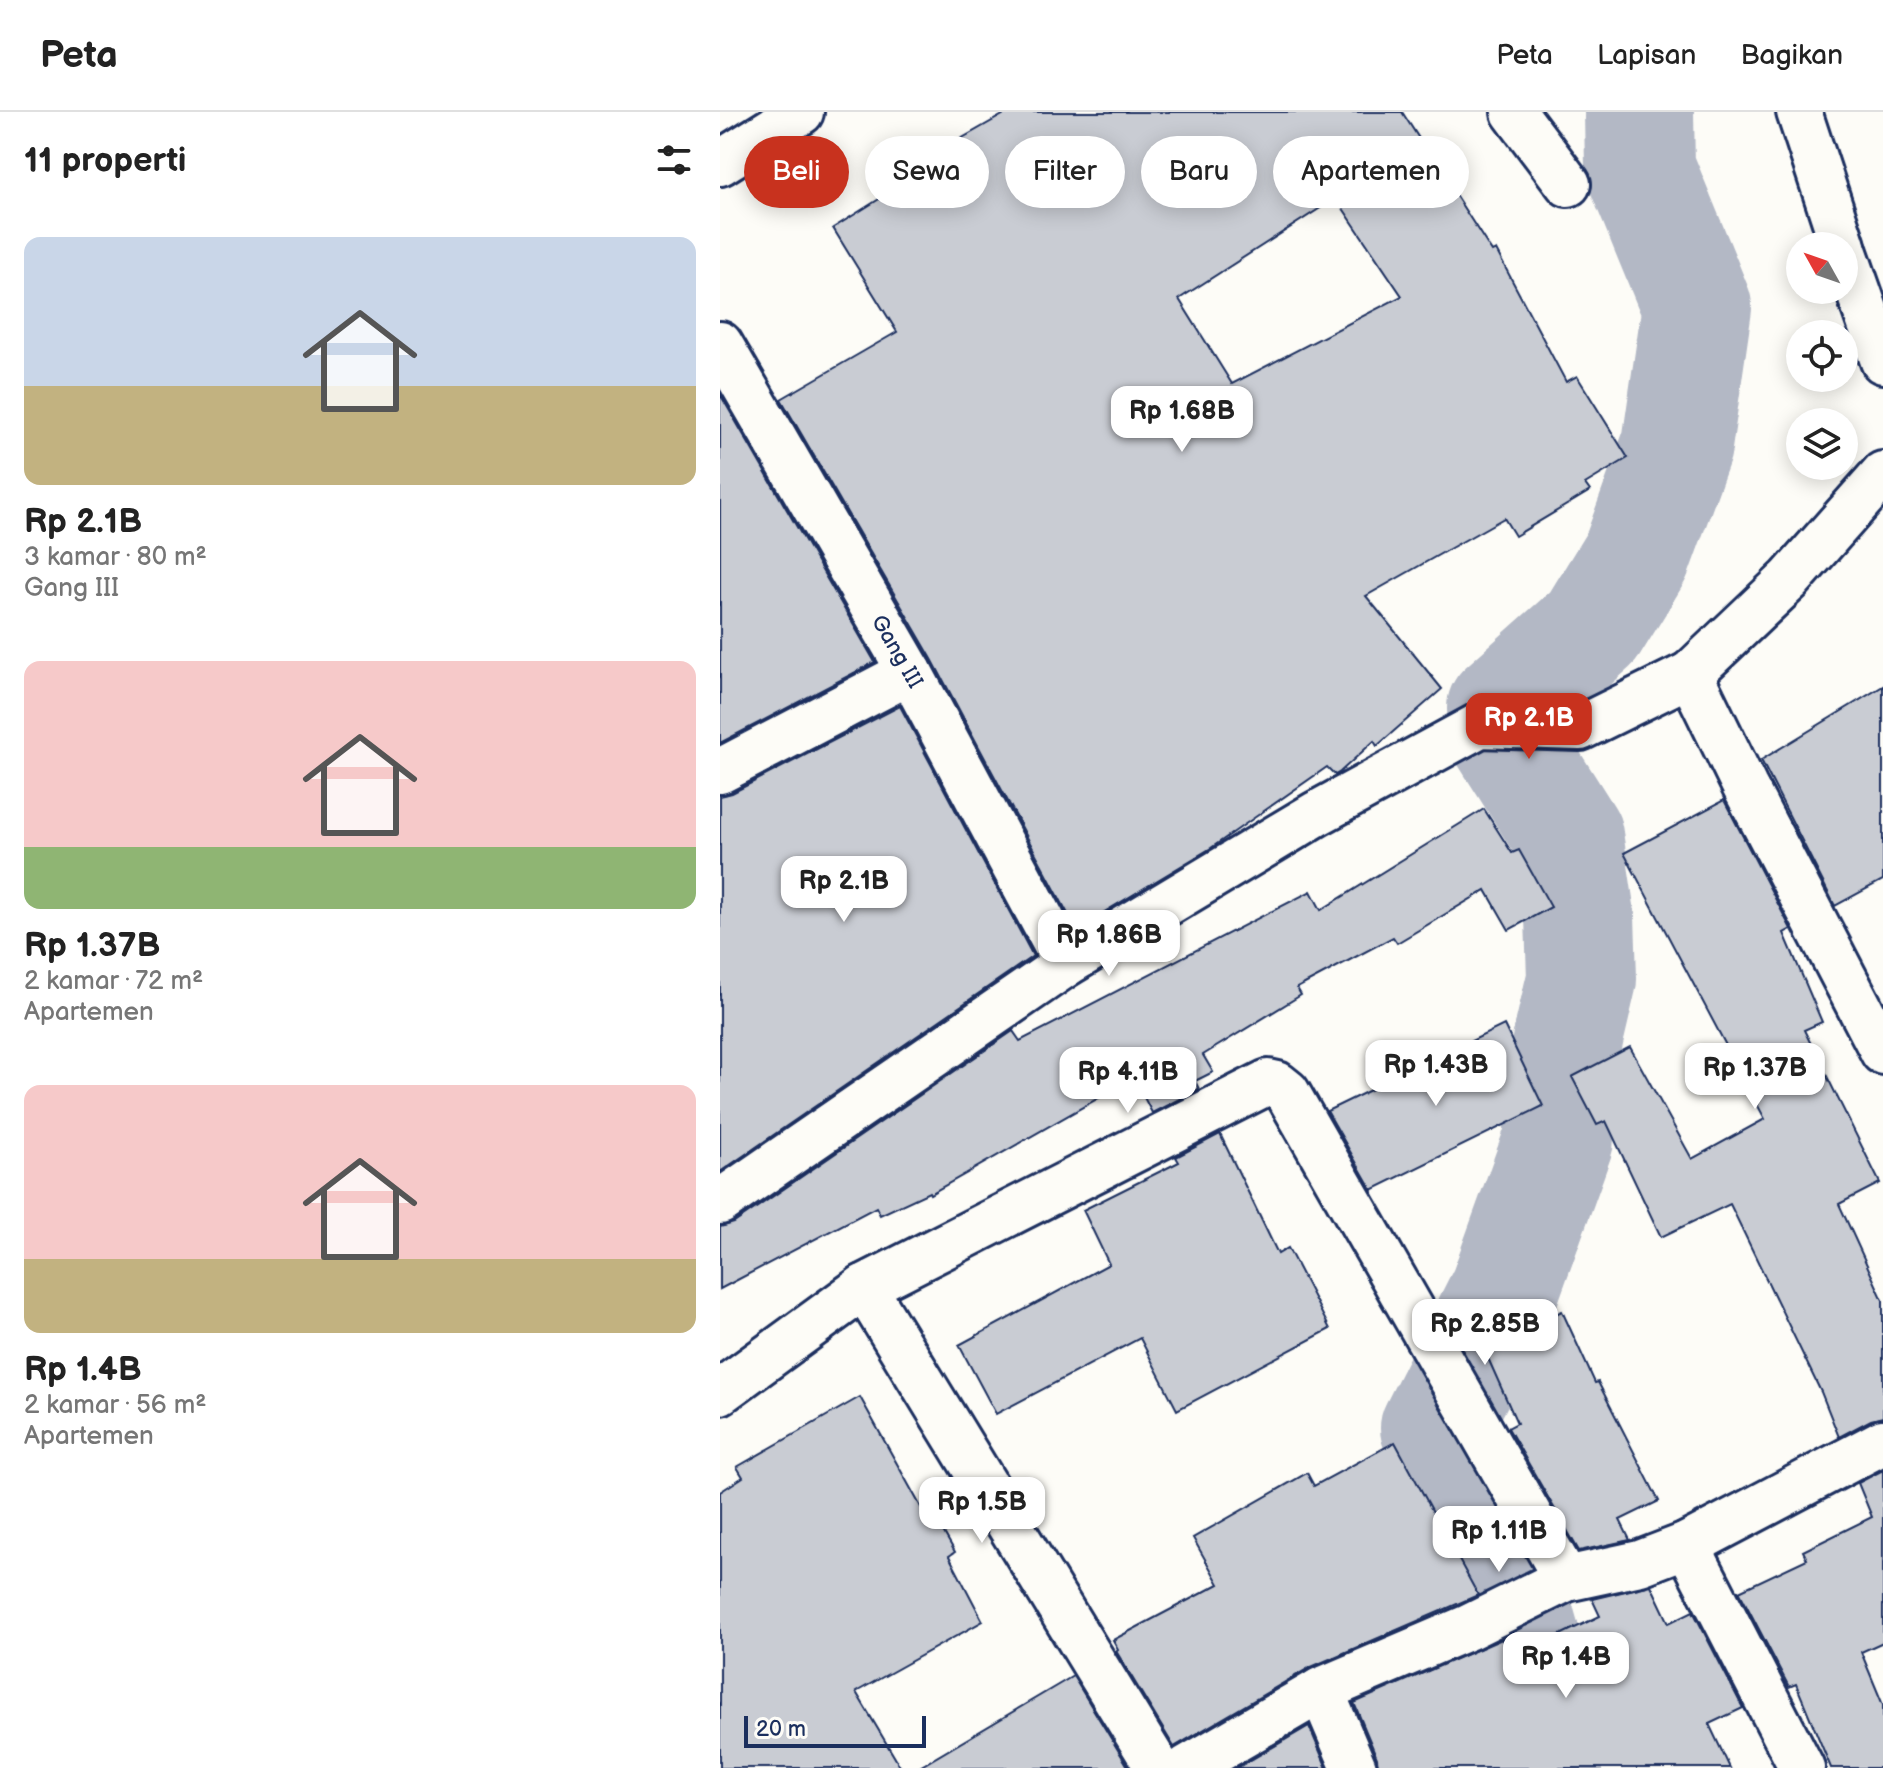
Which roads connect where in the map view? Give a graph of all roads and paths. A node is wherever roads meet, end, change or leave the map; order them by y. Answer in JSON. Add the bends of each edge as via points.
{"nodes":[{"id":1,"x":801,"y":112,"type":"edge"},
{"id":2,"x":1514,"y":112,"type":"edge"},
{"id":3,"x":1799,"y":112,"type":"edge"},
{"id":4,"x":720,"y":163,"type":"edge"},
{"id":5,"x":1568,"y":184,"type":"dead end"},
{"id":6,"x":1838,"y":232,"type":"edge"},
{"id":7,"x":1858,"y":290,"type":"edge"},
{"id":8,"x":720,"y":344,"type":"edge"},
{"id":9,"x":1883,"y":361,"type":"edge"},
{"id":10,"x":1883,"y":474,"type":"edge"},
{"id":11,"x":910,"y":672,"type":"junction"},
{"id":12,"x":1690,"y":674,"type":"junction"},
{"id":13,"x":720,"y":771,"type":"edge"},
{"id":14,"x":1066,"y":964,"type":"junction"},
{"id":15,"x":1877,"y":1028,"type":"edge"},
{"id":16,"x":720,"y":1202,"type":"edge"},
{"id":17,"x":864,"y":1287,"type":"junction"},
{"id":18,"x":720,"y":1392,"type":"edge"},
{"id":19,"x":1883,"y":1442,"type":"edge"},
{"id":20,"x":1687,"y":1545,"type":"junction"},
{"id":21,"x":1563,"y":1581,"type":"junction"},
{"id":22,"x":1321,"y":1690,"type":"junction"},
{"id":23,"x":1158,"y":1768,"type":"edge"},
{"id":24,"x":1187,"y":1768,"type":"edge"},
{"id":25,"x":1354,"y":1768,"type":"edge"},
{"id":26,"x":1802,"y":1768,"type":"edge"}],
"edges":[{"from":1,"to":4,"type":"street"},
{"from":2,"to":5,"type":"street"},
{"from":3,"to":6,"type":"street"},
{"from":7,"to":9,"type":"street"},
{"from":8,"to":11,"type":"street","name":"Gang III"},
{"from":10,"to":12,"type":"street","via":[[1790,579]]},
{"from":11,"to":13,"type":"street"},
{"from":11,"to":14,"type":"street","name":"Gang III"},
{"from":12,"to":14,"type":"street","via":[[1580,728],[1480,725],[1316,814]]},
{"from":12,"to":15,"type":"street","via":[[1745,787]]},
{"from":14,"to":16,"type":"street"},
{"from":17,"to":18,"type":"street"},
{"from":17,"to":21,"type":"street","via":[[1268,1082],[1277,1084],[1287,1092],[1430,1337]]},
{"from":17,"to":23,"type":"street"},
{"from":19,"to":20,"type":"street"},
{"from":20,"to":21,"type":"street","via":[[1640,1563]]},
{"from":20,"to":26,"type":"street"},
{"from":21,"to":22,"type":"street"},
{"from":22,"to":24,"type":"street"},
{"from":22,"to":25,"type":"street"}]}
